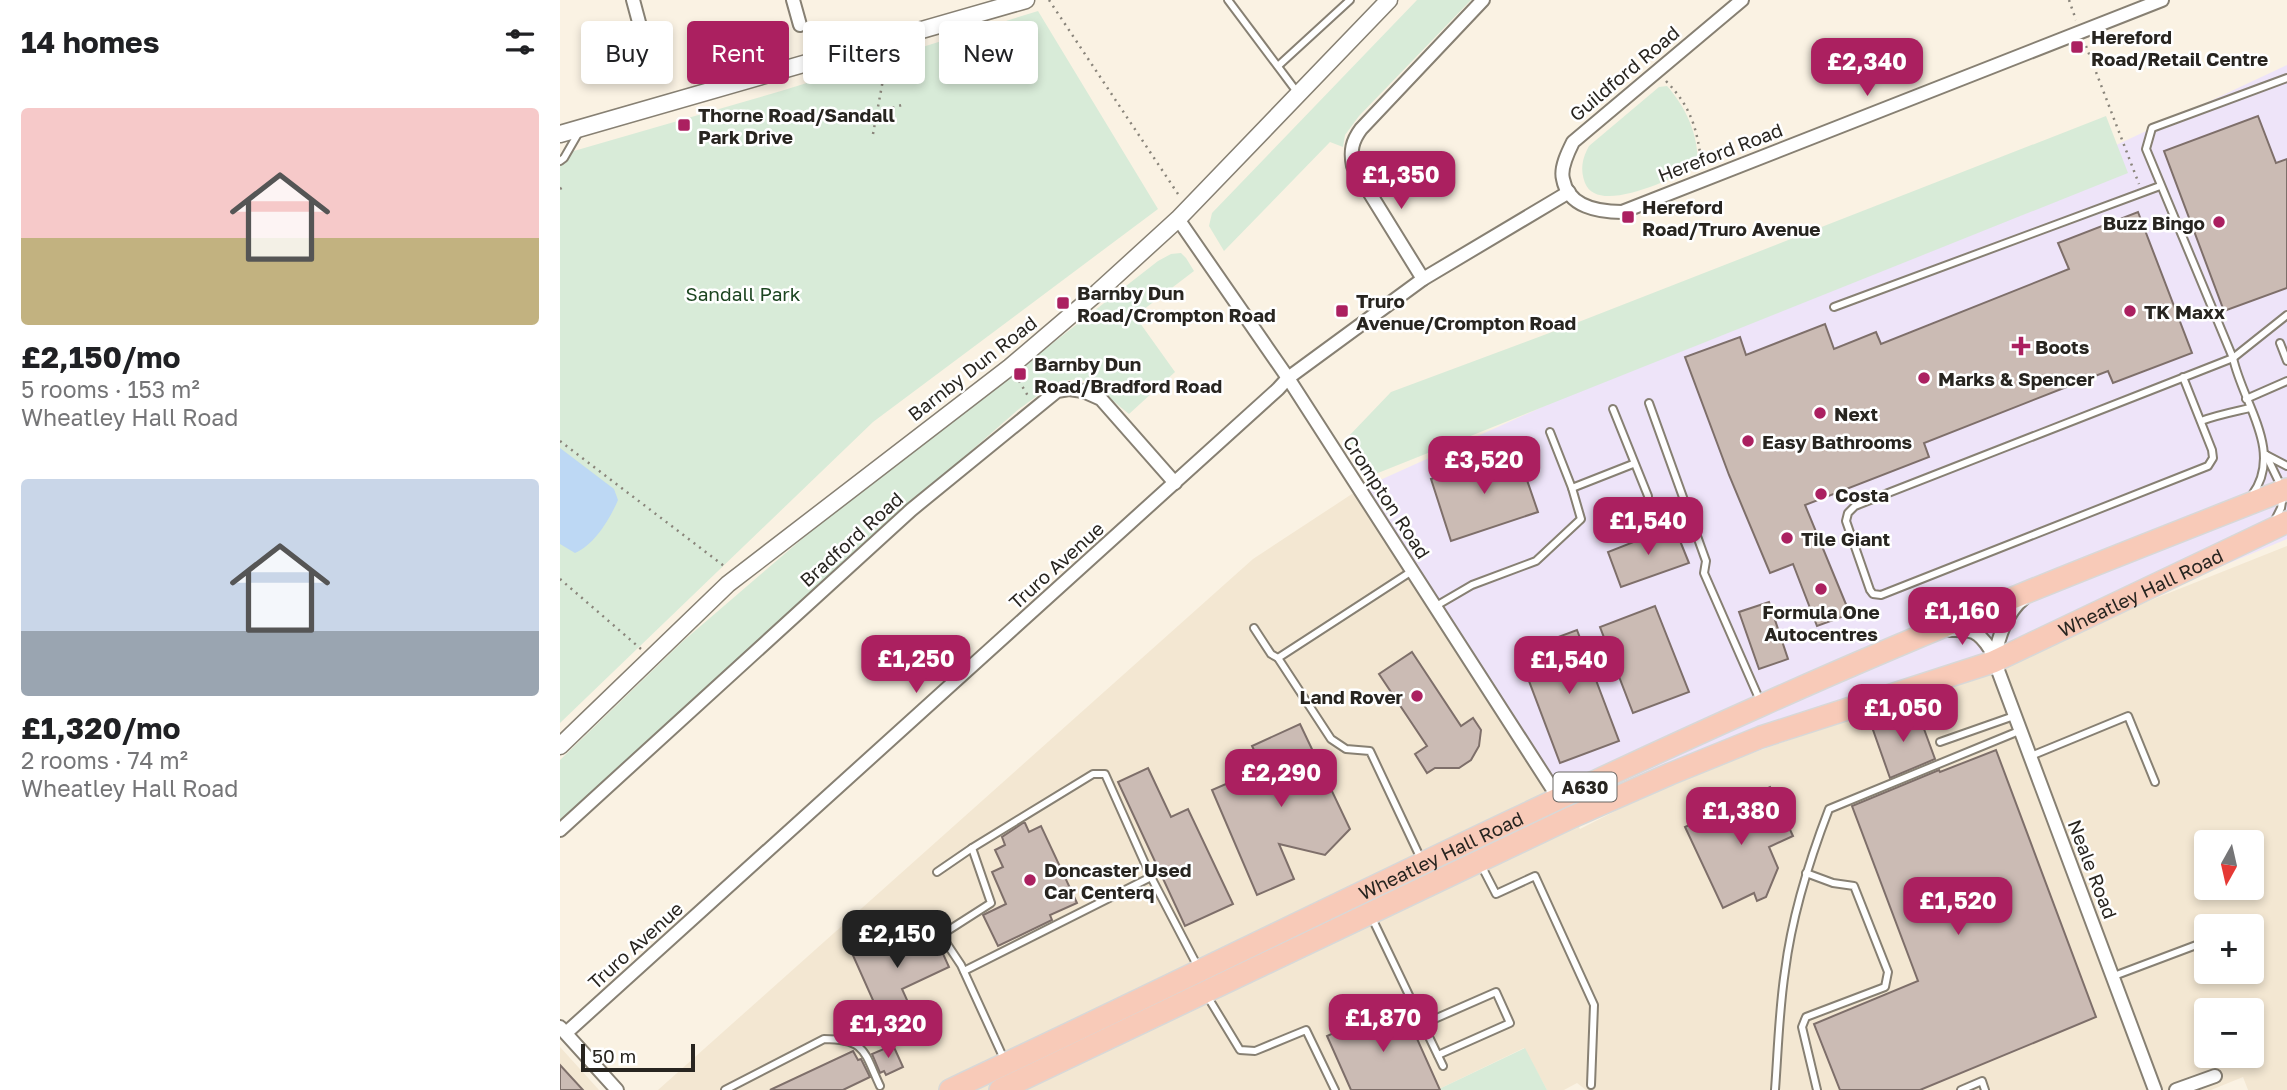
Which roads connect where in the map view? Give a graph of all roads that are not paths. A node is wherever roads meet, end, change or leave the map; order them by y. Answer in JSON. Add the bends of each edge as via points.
{"nodes":[{"id":1,"x":633,"y":0,"type":"edge"},
{"id":2,"x":793,"y":0,"type":"edge"},
{"id":3,"x":1026,"y":0,"type":"edge"},
{"id":4,"x":1228,"y":0,"type":"edge"},
{"id":5,"x":1350,"y":0,"type":"edge"},
{"id":6,"x":1389,"y":0,"type":"edge"},
{"id":7,"x":1483,"y":0,"type":"edge"},
{"id":8,"x":1742,"y":0,"type":"edge"},
{"id":9,"x":2162,"y":0,"type":"edge"},
{"id":10,"x":986,"y":5,"type":"edge"},
{"id":11,"x":638,"y":21,"type":"edge"},
{"id":12,"x":800,"y":24,"type":"dead end"},
{"id":13,"x":1278,"y":66,"type":"junction"},
{"id":14,"x":2287,"y":78,"type":"edge"},
{"id":15,"x":1298,"y":94,"type":"junction"},
{"id":16,"x":582,"y":128,"type":"junction"},
{"id":17,"x":560,"y":134,"type":"edge"},
{"id":18,"x":560,"y":161,"type":"edge"},
{"id":19,"x":2160,"y":186,"type":"junction"},
{"id":20,"x":1569,"y":192,"type":"junction"},
{"id":21,"x":1183,"y":214,"type":"junction"},
{"id":22,"x":1423,"y":279,"type":"junction"},
{"id":23,"x":1834,"y":307,"type":"dead end"},
{"id":24,"x":2287,"y":315,"type":"edge"},
{"id":25,"x":2280,"y":343,"type":"dead end"},
{"id":26,"x":2233,"y":358,"type":"junction"},
{"id":27,"x":2287,"y":361,"type":"edge"},
{"id":28,"x":2183,"y":377,"type":"junction"},
{"id":29,"x":1287,"y":378,"type":"junction"},
{"id":30,"x":2287,"y":381,"type":"edge"},
{"id":31,"x":2246,"y":399,"type":"junction"},
{"id":32,"x":1649,"y":403,"type":"dead end"},
{"id":33,"x":2250,"y":408,"type":"junction"},
{"id":34,"x":1614,"y":409,"type":"dead end"},
{"id":35,"x":2201,"y":421,"type":"junction"},
{"id":36,"x":1550,"y":432,"type":"dead end"},
{"id":37,"x":2264,"y":454,"type":"junction"},
{"id":38,"x":1633,"y":464,"type":"junction"},
{"id":39,"x":2287,"y":466,"type":"edge"},
{"id":40,"x":1175,"y":483,"type":"junction"},
{"id":41,"x":1572,"y":488,"type":"junction"},
{"id":42,"x":2286,"y":491,"type":"edge"},
{"id":43,"x":1648,"y":496,"type":"dead end"},
{"id":44,"x":2231,"y":511,"type":"junction"},
{"id":45,"x":2287,"y":522,"type":"edge"},
{"id":46,"x":2260,"y":534,"type":"junction"},
{"id":47,"x":1412,"y":571,"type":"junction"},
{"id":48,"x":2033,"y":589,"type":"junction"},
{"id":49,"x":1436,"y":606,"type":"junction"},
{"id":50,"x":1254,"y":628,"type":"dead end"},
{"id":51,"x":1935,"y":630,"type":"junction"},
{"id":52,"x":1279,"y":658,"type":"junction"},
{"id":53,"x":1993,"y":662,"type":"junction"},
{"id":54,"x":1762,"y":705,"type":"junction"},
{"id":55,"x":2014,"y":716,"type":"junction"},
{"id":56,"x":2020,"y":731,"type":"junction"},
{"id":57,"x":1940,"y":742,"type":"dead end"},
{"id":58,"x":560,"y":746,"type":"edge"},
{"id":59,"x":2029,"y":756,"type":"junction"},
{"id":60,"x":2155,"y":782,"type":"dead end"},
{"id":61,"x":1559,"y":799,"type":"junction"},
{"id":62,"x":560,"y":830,"type":"edge"},
{"id":63,"x":972,"y":848,"type":"junction"},
{"id":64,"x":1479,"y":862,"type":"junction"},
{"id":65,"x":1423,"y":864,"type":"junction"},
{"id":66,"x":937,"y":872,"type":"dead end"},
{"id":67,"x":1806,"y":873,"type":"junction"},
{"id":68,"x":1151,"y":877,"type":"junction"},
{"id":69,"x":1370,"y":914,"type":"junction"},
{"id":70,"x":2194,"y":946,"type":"edge"},
{"id":71,"x":964,"y":971,"type":"junction"},
{"id":72,"x":2113,"y":977,"type":"junction"},
{"id":73,"x":1203,"y":982,"type":"junction"},
{"id":74,"x":1423,"y":1024,"type":"junction"},
{"id":75,"x":563,"y":1030,"type":"edge"},
{"id":76,"x":1437,"y":1055,"type":"junction"},
{"id":77,"x":1007,"y":1063,"type":"junction"},
{"id":78,"x":1443,"y":1066,"type":"dead end"},
{"id":79,"x":2215,"y":1076,"type":"dead end"},
{"id":80,"x":1591,"y":1085,"type":"dead end"},
{"id":81,"x":880,"y":1086,"type":"dead end"},
{"id":82,"x":1007,"y":1089,"type":"edge"},
{"id":83,"x":617,"y":1090,"type":"edge"},
{"id":84,"x":725,"y":1090,"type":"edge"},
{"id":85,"x":950,"y":1090,"type":"edge"},
{"id":86,"x":1335,"y":1090,"type":"edge"},
{"id":87,"x":1775,"y":1090,"type":"edge"},
{"id":88,"x":1817,"y":1090,"type":"edge"},
{"id":89,"x":1961,"y":1090,"type":"edge"},
{"id":90,"x":1985,"y":1090,"type":"edge"},
{"id":91,"x":2155,"y":1090,"type":"edge"},
{"id":92,"x":2176,"y":1090,"type":"edge"}],
"edges":[{"from":1,"to":11,"type":"street"},
{"from":2,"to":12,"type":"street"},
{"from":3,"to":10,"type":"street"},
{"from":4,"to":13,"type":"lane"},
{"from":5,"to":13,"type":"lane"},
{"from":6,"to":15,"type":"street","name":"Barnby Dun Road"},
{"from":7,"to":22,"type":"street","via":[[1360,128],[1352,146],[1353,166]]},
{"from":8,"to":20,"type":"street","name":"Guildford Road","via":[[1573,142],[1562,178]]},
{"from":9,"to":20,"type":"street","name":"Hereford Road","via":[[1622,212],[1583,206]]},
{"from":10,"to":16,"type":"street"},
{"from":13,"to":15,"type":"lane"},
{"from":14,"to":19,"type":"lane","via":[[2152,128],[2147,149]]},
{"from":15,"to":21,"type":"street","name":"Barnby Dun Road"},
{"from":16,"to":17,"type":"street"},
{"from":16,"to":18,"type":"lane"},
{"from":19,"to":23,"type":"lane"},
{"from":19,"to":26,"type":"lane"},
{"from":20,"to":22,"type":"street","name":"Truro Avenue"},
{"from":21,"to":29,"type":"street","name":"Crompton Road"},
{"from":21,"to":58,"type":"street","name":"Barnby Dun Road","via":[[1010,367],[728,584]]},
{"from":22,"to":29,"type":"street","name":"Truro Avenue"},
{"from":24,"to":26,"type":"lane"},
{"from":25,"to":27,"type":"lane"},
{"from":26,"to":28,"type":"lane"},
{"from":26,"to":31,"type":"lane"},
{"from":28,"to":35,"type":"lane"},
{"from":28,"to":35,"type":"lane","via":[[1855,506],[1846,520],[1870,590],[1881,594],[2208,466],[2213,457]]},
{"from":29,"to":40,"type":"street","name":"Truro Avenue"},
{"from":29,"to":47,"type":"street","name":"Crompton Road"},
{"from":30,"to":31,"type":"lane"},
{"from":31,"to":33,"type":"lane"},
{"from":32,"to":54,"type":"lane","via":[[1706,561],[1704,573]]},
{"from":33,"to":35,"type":"lane"},
{"from":33,"to":37,"type":"lane"},
{"from":34,"to":38,"type":"lane"},
{"from":36,"to":41,"type":"lane"},
{"from":37,"to":39,"type":"lane"},
{"from":37,"to":42,"type":"lane"},
{"from":37,"to":44,"type":"lane","via":[[2261,483]]},
{"from":38,"to":41,"type":"lane"},
{"from":38,"to":43,"type":"lane"},
{"from":40,"to":62,"type":"street","name":"Bradford Road","via":[[1101,399],[1083,391],[1057,391],[911,510]]},
{"from":40,"to":75,"type":"street","name":"Truro Avenue"},
{"from":41,"to":49,"type":"lane","via":[[1581,519],[1541,557],[1472,585]]},
{"from":42,"to":44,"type":"highway","name":"Wheatley Hall Road","number":"A630"},
{"from":42,"to":46,"type":"lane","via":[[2278,515]]},
{"from":44,"to":48,"type":"highway","name":"Wheatley Hall Road","number":"A630"},
{"from":45,"to":46,"type":"highway","name":"Wheatley Hall Road","number":"A630"},
{"from":46,"to":53,"type":"highway","name":"Wheatley Hall Road","number":"A630"},
{"from":47,"to":49,"type":"street","name":"Crompton Road"},
{"from":47,"to":52,"type":"lane"},
{"from":48,"to":51,"type":"highway","name":"Wheatley Hall Road","number":"A630"},
{"from":48,"to":53,"type":"street","name":"Wheatley Hall Road","number":"A630","via":[[2006,621]]},
{"from":49,"to":61,"type":"street","name":"Crompton Road"},
{"from":50,"to":52,"type":"lane","via":[[1271,654]]},
{"from":51,"to":53,"type":"street","name":"Wheatley Hall Road","number":"A630","via":[[1973,630],[1990,649]]},
{"from":51,"to":54,"type":"highway","name":"Wheatley Hall Road","number":"A630"},
{"from":52,"to":65,"type":"lane","via":[[1331,739],[1346,749],[1370,751]]},
{"from":53,"to":55,"type":"street","name":"Neale Road"},
{"from":53,"to":64,"type":"highway","name":"Wheatley Hall Road","number":"A630","via":[[1761,737]]},
{"from":54,"to":61,"type":"highway","name":"Wheatley Hall Road","number":"A630"},
{"from":55,"to":56,"type":"street","name":"Neale Road"},
{"from":55,"to":57,"type":"lane"},
{"from":56,"to":59,"type":"street","name":"Neale Road"},
{"from":56,"to":67,"type":"lane","via":[[1829,809]]},
{"from":59,"to":60,"type":"lane","via":[[2128,716]]},
{"from":59,"to":72,"type":"street","name":"Neale Road"},
{"from":61,"to":65,"type":"highway","name":"Wheatley Hall Road","number":"A630"},
{"from":63,"to":66,"type":"lane"},
{"from":63,"to":68,"type":"lane","via":[[1094,774],[1105,775]]},
{"from":63,"to":71,"type":"lane","via":[[992,903],[941,935]]},
{"from":64,"to":69,"type":"highway","name":"Wheatley Hall Road","number":"A630"},
{"from":64,"to":80,"type":"lane","via":[[1496,894],[1535,876],[1594,1005]]},
{"from":65,"to":73,"type":"highway","name":"Wheatley Hall Road","number":"A630"},
{"from":67,"to":87,"type":"lane","via":[[1785,971]]},
{"from":67,"to":88,"type":"lane","via":[[1854,886],[1888,972],[1885,987],[1807,1017],[1802,1027]]},
{"from":68,"to":71,"type":"lane"},
{"from":68,"to":73,"type":"lane"},
{"from":69,"to":73,"type":"highway","name":"Wheatley Hall Road","number":"A630"},
{"from":69,"to":74,"type":"lane"},
{"from":70,"to":72,"type":"lane"},
{"from":71,"to":77,"type":"lane"},
{"from":72,"to":91,"type":"street","name":"Neale Road"},
{"from":73,"to":77,"type":"highway","name":"Wheatley Hall Road","number":"A630"},
{"from":73,"to":82,"type":"highway","name":"Wheatley Hall Road","number":"A630"},
{"from":73,"to":86,"type":"lane","via":[[1240,1050],[1255,1051],[1306,1030]]},
{"from":74,"to":76,"type":"lane"},
{"from":74,"to":76,"type":"lane","via":[[1496,992],[1510,1023]]},
{"from":75,"to":83,"type":"street"},
{"from":76,"to":78,"type":"lane"},
{"from":77,"to":85,"type":"highway","name":"Wheatley Hall Road","number":"A630"},
{"from":79,"to":92,"type":"street"},
{"from":81,"to":84,"type":"lane","via":[[856,1042],[824,1039]]},
{"from":89,"to":90,"type":"lane","via":[[1982,1081]]}]}
